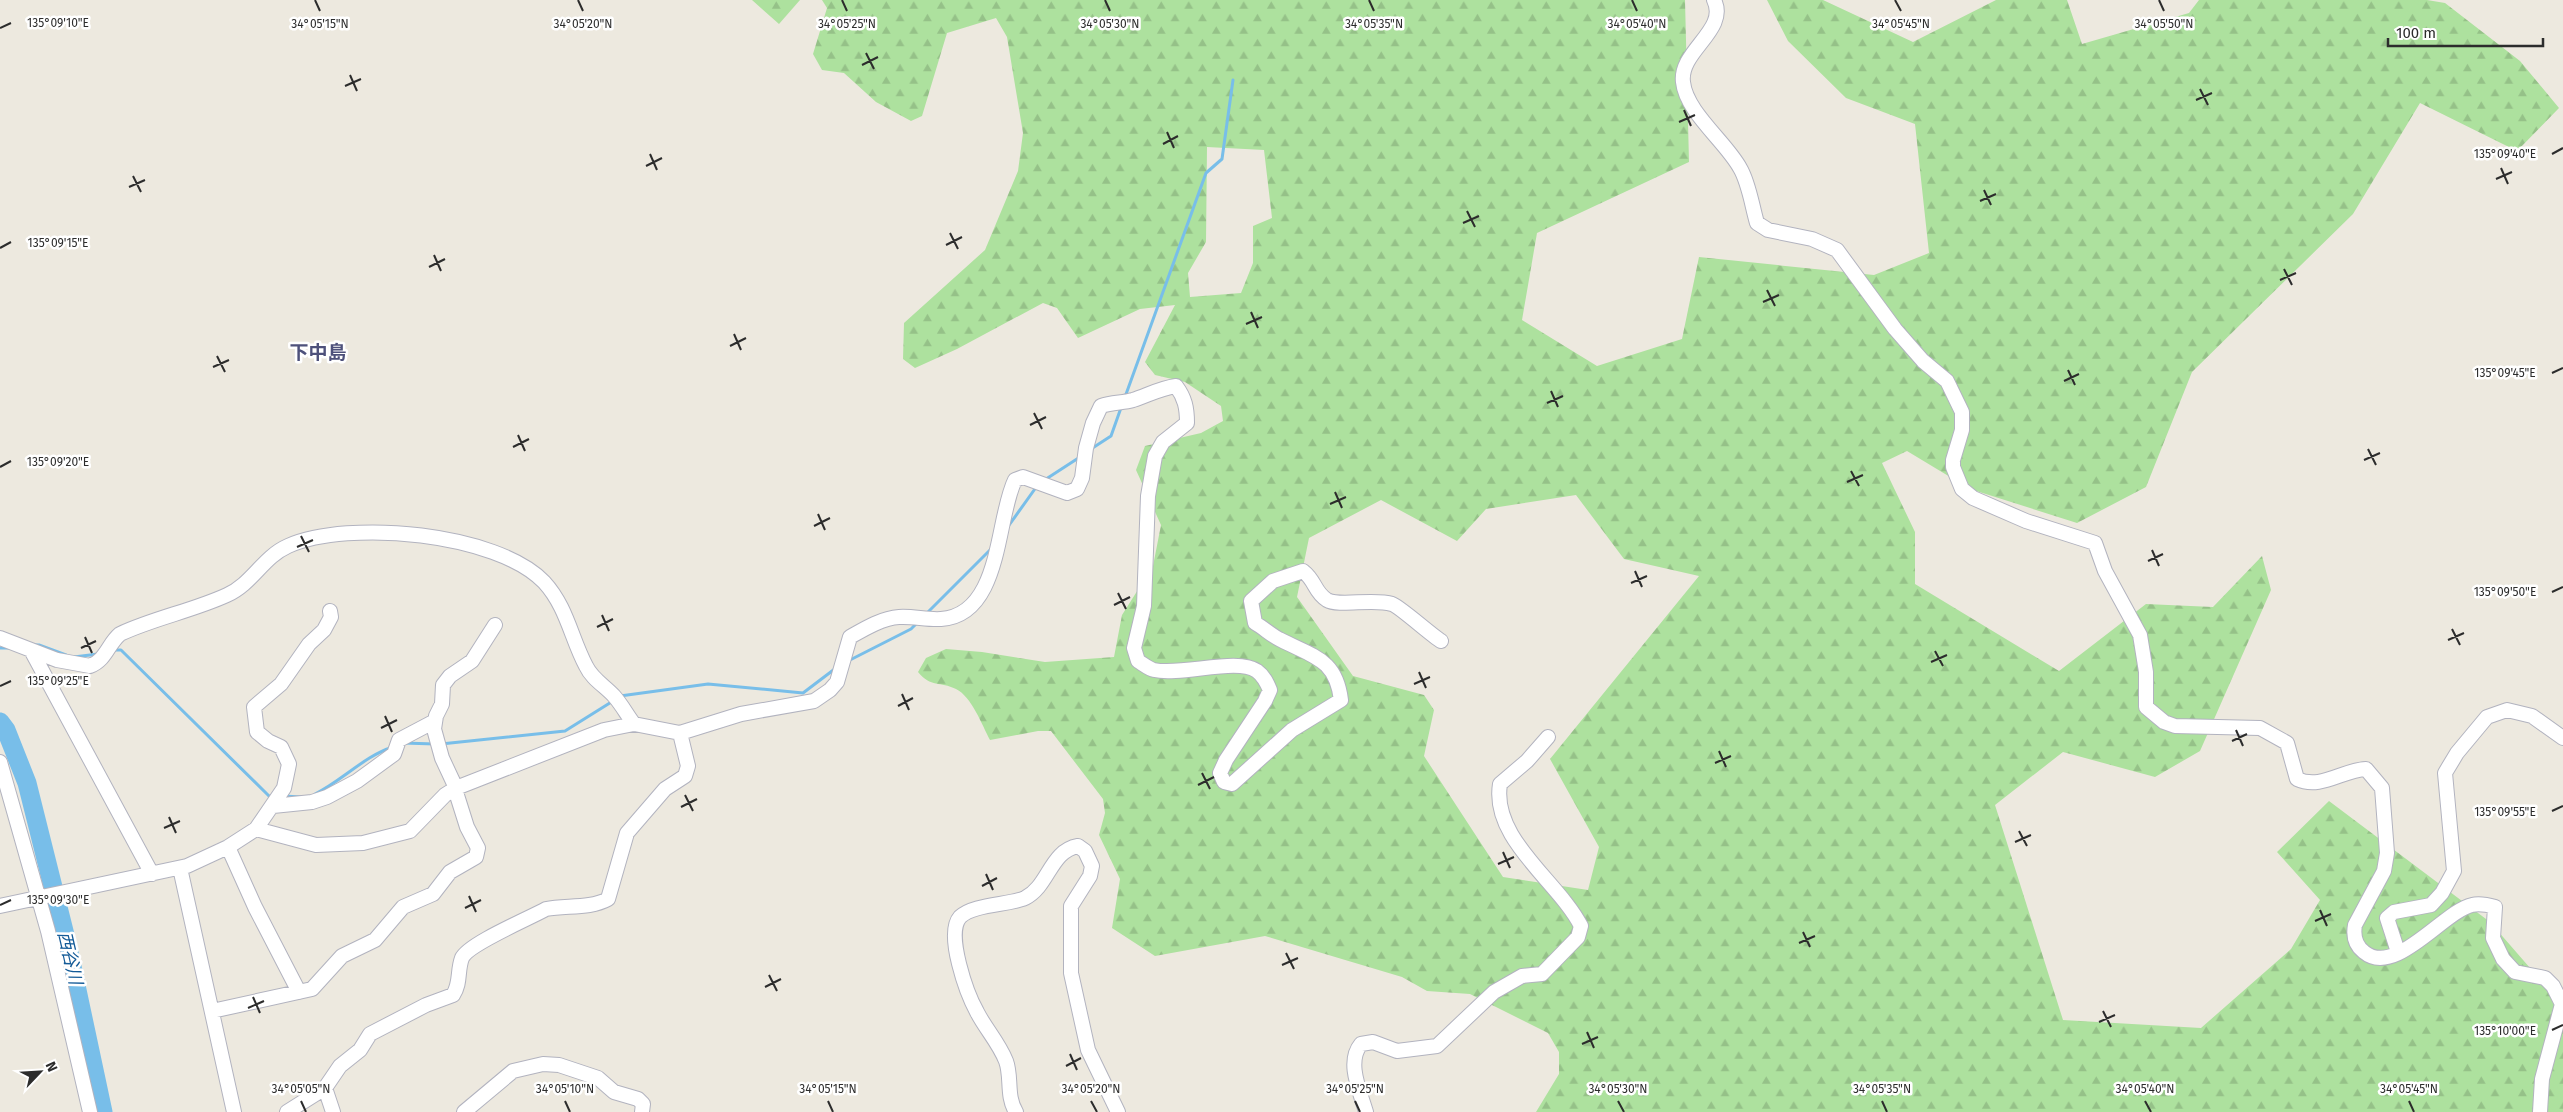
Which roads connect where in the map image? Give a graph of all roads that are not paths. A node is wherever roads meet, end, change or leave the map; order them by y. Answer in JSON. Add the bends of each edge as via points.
{"nodes":[{"id":1,"x":1714,"y":0,"type":"edge"},
{"id":2,"x":330,"y":611,"type":"dead end"},
{"id":3,"x":495,"y":625,"type":"dead end"},
{"id":4,"x":0,"y":638,"type":"edge"},
{"id":5,"x":1441,"y":641,"type":"dead end"},
{"id":6,"x":32,"y":652,"type":"junction"},
{"id":7,"x":435,"y":721,"type":"junction"},
{"id":8,"x":634,"y":724,"type":"junction"},
{"id":9,"x":680,"y":733,"type":"junction"},
{"id":10,"x":1548,"y":737,"type":"dead end"},
{"id":11,"x":2563,"y":738,"type":"edge"},
{"id":12,"x":0,"y":762,"type":"edge"},
{"id":13,"x":455,"y":788,"type":"junction"},
{"id":14,"x":273,"y":806,"type":"junction"},
{"id":15,"x":256,"y":829,"type":"junction"},
{"id":16,"x":228,"y":847,"type":"junction"},
{"id":17,"x":180,"y":868,"type":"junction"},
{"id":18,"x":152,"y":874,"type":"junction"},
{"id":19,"x":38,"y":898,"type":"junction"},
{"id":20,"x":0,"y":906,"type":"edge"},
{"id":21,"x":2398,"y":952,"type":"junction"},
{"id":22,"x":299,"y":992,"type":"junction"},
{"id":23,"x":212,"y":1011,"type":"junction"},
{"id":24,"x":325,"y":1088,"type":"junction"},
{"id":25,"x":90,"y":1112,"type":"edge"},
{"id":26,"x":234,"y":1112,"type":"edge"},
{"id":27,"x":287,"y":1112,"type":"edge"},
{"id":28,"x":333,"y":1112,"type":"edge"},
{"id":29,"x":464,"y":1112,"type":"edge"},
{"id":30,"x":642,"y":1112,"type":"edge"},
{"id":31,"x":1016,"y":1112,"type":"edge"},
{"id":32,"x":1118,"y":1112,"type":"edge"},
{"id":33,"x":1366,"y":1112,"type":"edge"},
{"id":34,"x":2540,"y":1112,"type":"edge"}],
"edges":[{"from":1,"to":21,"type":"street","via":[[1717,13],[1709,34],[1699,43],[1684,67],[1683,83],[1694,109],[1741,168],[1757,223],[1768,230],[1812,240],[1837,250],[1895,329],[1923,361],[1948,381],[1962,412],[1962,430],[1953,460],[1962,489],[1973,498],[2026,521],[2095,542],[2105,571],[2140,635],[2146,672],[2146,707],[2164,722],[2175,726],[2260,728],[2287,743],[2298,779],[2307,783],[2324,782],[2352,770],[2366,769],[2382,788],[2387,853],[2384,871],[2353,933],[2358,947],[2368,956],[2383,959]]},
{"from":2,"to":14,"type":"street","via":[[331,618],[324,630],[309,644],[281,684],[254,707],[257,732],[279,745],[287,758],[288,777]]},
{"from":3,"to":7,"type":"street","via":[[472,661],[445,682],[442,704]]},
{"from":4,"to":6,"type":"street"},
{"from":5,"to":9,"type":"street","via":[[1394,604],[1334,603],[1326,600],[1318,593],[1312,578],[1303,571],[1273,581],[1251,601],[1255,623],[1280,640],[1324,661],[1333,672],[1341,700],[1292,730],[1232,784],[1224,782],[1220,773],[1226,760],[1270,690],[1264,678],[1256,670],[1236,664],[1209,669],[1152,670],[1138,661],[1134,648],[1144,606],[1148,496],[1155,456],[1163,442],[1187,423],[1183,396],[1176,386],[1101,406],[1093,423],[1082,478],[1076,489],[1067,493],[1023,477],[1015,480],[1009,491],[990,572],[982,591],[968,608],[942,619],[898,617],[850,636],[837,682],[814,701],[741,714]]},
{"from":6,"to":8,"type":"street","via":[[73,665],[90,666],[104,657],[120,634],[236,591],[266,561],[288,546],[314,537],[362,531],[416,535],[500,554],[522,564],[539,577],[563,608],[590,674],[616,699]]},
{"from":6,"to":18,"type":"street"},
{"from":7,"to":13,"type":"street","via":[[440,753]]},
{"from":7,"to":14,"type":"street","via":[[400,739],[394,754],[327,797]]},
{"from":8,"to":9,"type":"street"},
{"from":8,"to":13,"type":"street","via":[[604,730]]},
{"from":9,"to":24,"type":"street","via":[[688,766],[685,776],[665,789],[627,833],[608,899],[598,905],[559,906],[546,910],[472,948],[462,960],[460,980],[453,996],[426,1005],[370,1034],[360,1050],[340,1066]]},
{"from":10,"to":33,"type":"street","via":[[1500,784],[1500,810],[1515,842],[1571,907],[1581,926],[1578,937],[1542,974],[1522,976],[1494,992],[1437,1046],[1397,1051],[1373,1042],[1362,1044],[1356,1051],[1354,1062]]},
{"from":11,"to":21,"type":"street","via":[[2532,716],[2507,710],[2487,717],[2458,753],[2445,772],[2454,871],[2442,893],[2430,906],[2394,912],[2387,918]]},
{"from":12,"to":19,"type":"street"},
{"from":13,"to":15,"type":"street","via":[[410,831],[363,843],[316,846]]},
{"from":13,"to":22,"type":"street","via":[[478,848],[477,855],[448,874],[433,894],[403,907],[375,940],[342,956],[318,985]]},
{"from":14,"to":15,"type":"street"},
{"from":15,"to":16,"type":"street"},
{"from":16,"to":17,"type":"street"},
{"from":16,"to":22,"type":"street"},
{"from":17,"to":18,"type":"street"},
{"from":17,"to":23,"type":"street"},
{"from":18,"to":19,"type":"street"},
{"from":19,"to":20,"type":"street"},
{"from":19,"to":25,"type":"street"},
{"from":21,"to":34,"type":"street","via":[[2416,944],[2471,905],[2495,908],[2493,938],[2504,959],[2515,972],[2545,978],[2562,1004],[2542,1078]]},
{"from":22,"to":23,"type":"street"},
{"from":23,"to":26,"type":"street"},
{"from":24,"to":27,"type":"street"},
{"from":24,"to":28,"type":"street"},
{"from":29,"to":30,"type":"street","via":[[513,1071],[551,1064],[598,1078],[618,1094],[638,1099],[643,1104]]},
{"from":31,"to":32,"type":"street","via":[[1010,1102],[1006,1062],[976,1010],[960,965],[954,943],[957,923],[961,916],[990,905],[1025,898],[1034,891],[1060,853],[1078,846],[1085,851],[1092,866],[1090,876],[1071,906],[1071,972],[1088,1050]]}]}
